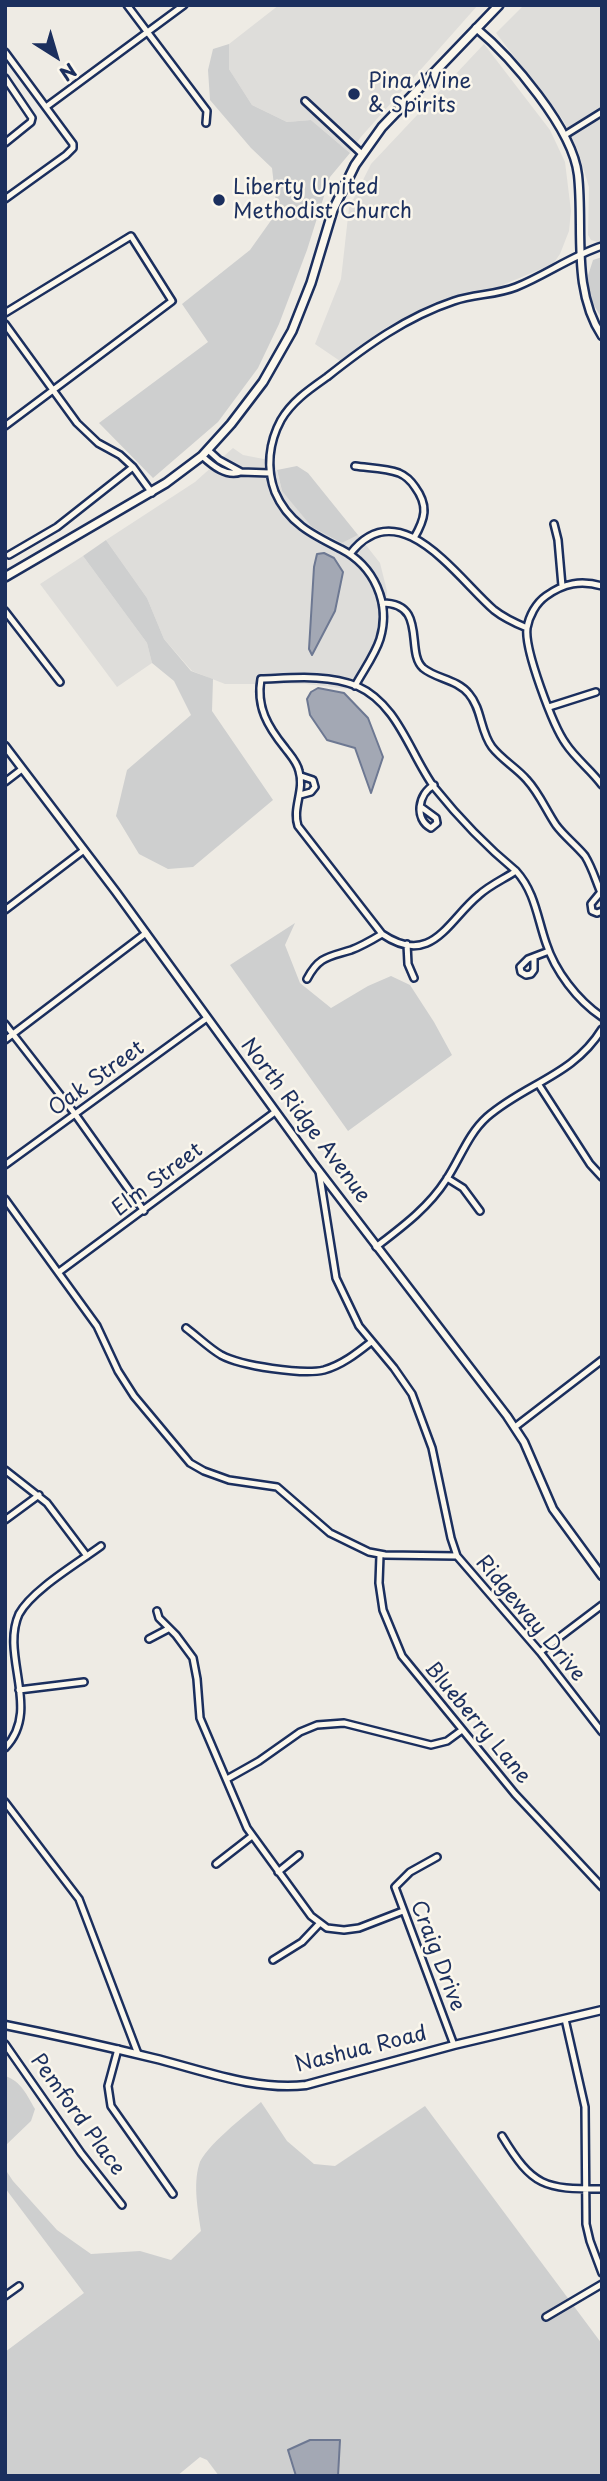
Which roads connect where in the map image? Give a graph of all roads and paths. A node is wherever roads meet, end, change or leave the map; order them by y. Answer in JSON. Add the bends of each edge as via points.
{"nodes":[{"id":1,"x":127,"y":5,"type":"edge"},
{"id":2,"x":184,"y":5,"type":"edge"},
{"id":3,"x":499,"y":5,"type":"edge"},
{"id":4,"x":476,"y":29,"type":"junction"},
{"id":5,"x":147,"y":32,"type":"junction"},
{"id":6,"x":5,"y":51,"type":"edge"},
{"id":7,"x":5,"y":78,"type":"edge"},
{"id":8,"x":305,"y":101,"type":"dead end"},
{"id":9,"x":46,"y":107,"type":"junction"},
{"id":10,"x":602,"y":113,"type":"edge"},
{"id":11,"x":206,"y":123,"type":"dead end"},
{"id":12,"x":565,"y":135,"type":"junction"},
{"id":13,"x":5,"y":143,"type":"edge"},
{"id":14,"x":362,"y":154,"type":"junction"},
{"id":15,"x":5,"y":199,"type":"edge"},
{"id":16,"x":602,"y":246,"type":"edge"},
{"id":17,"x":580,"y":253,"type":"junction"},
{"id":18,"x":5,"y":313,"type":"edge"},
{"id":19,"x":5,"y":324,"type":"edge"},
{"id":20,"x":602,"y":336,"type":"edge"},
{"id":21,"x":52,"y":391,"type":"junction"},
{"id":22,"x":5,"y":426,"type":"edge"},
{"id":23,"x":205,"y":453,"type":"junction"},
{"id":24,"x":355,"y":466,"type":"dead end"},
{"id":25,"x":133,"y":467,"type":"junction"},
{"id":26,"x":270,"y":473,"type":"junction"},
{"id":27,"x":152,"y":493,"type":"junction"},
{"id":28,"x":554,"y":524,"type":"dead end"},
{"id":29,"x":414,"y":538,"type":"junction"},
{"id":30,"x":350,"y":554,"type":"junction"},
{"id":31,"x":9,"y":555,"type":"dead end"},
{"id":32,"x":5,"y":577,"type":"edge"},
{"id":33,"x":562,"y":586,"type":"junction"},
{"id":34,"x":602,"y":586,"type":"edge"},
{"id":35,"x":382,"y":603,"type":"junction"},
{"id":36,"x":5,"y":611,"type":"edge"},
{"id":37,"x":527,"y":628,"type":"junction"},
{"id":38,"x":60,"y":682,"type":"dead end"},
{"id":39,"x":355,"y":686,"type":"junction"},
{"id":40,"x":596,"y":692,"type":"dead end"},
{"id":41,"x":549,"y":707,"type":"junction"},
{"id":42,"x":5,"y":746,"type":"edge"},
{"id":43,"x":22,"y":769,"type":"junction"},
{"id":44,"x":301,"y":776,"type":"junction"},
{"id":45,"x":5,"y":782,"type":"edge"},
{"id":46,"x":433,"y":785,"type":"junction"},
{"id":47,"x":602,"y":785,"type":"edge"},
{"id":48,"x":300,"y":795,"type":"junction"},
{"id":49,"x":421,"y":807,"type":"dead end"},
{"id":50,"x":84,"y":850,"type":"junction"},
{"id":51,"x":516,"y":871,"type":"junction"},
{"id":52,"x":601,"y":894,"type":"edge"},
{"id":53,"x":5,"y":910,"type":"edge"},
{"id":54,"x":602,"y":911,"type":"edge"},
{"id":55,"x":146,"y":933,"type":"junction"},
{"id":56,"x":382,"y":934,"type":"junction"},
{"id":57,"x":407,"y":944,"type":"junction"},
{"id":58,"x":549,"y":951,"type":"junction"},
{"id":59,"x":534,"y":958,"type":"dead end"},
{"id":60,"x":414,"y":978,"type":"dead end"},
{"id":61,"x":307,"y":979,"type":"dead end"},
{"id":62,"x":602,"y":1017,"type":"edge"},
{"id":63,"x":207,"y":1018,"type":"junction"},
{"id":64,"x":5,"y":1024,"type":"edge"},
{"id":65,"x":602,"y":1029,"type":"edge"},
{"id":66,"x":13,"y":1034,"type":"junction"},
{"id":67,"x":5,"y":1040,"type":"edge"},
{"id":68,"x":539,"y":1085,"type":"junction"},
{"id":69,"x":275,"y":1112,"type":"junction"},
{"id":70,"x":75,"y":1114,"type":"junction"},
{"id":71,"x":5,"y":1165,"type":"edge"},
{"id":72,"x":319,"y":1171,"type":"junction"},
{"id":73,"x":602,"y":1177,"type":"edge"},
{"id":74,"x":447,"y":1178,"type":"junction"},
{"id":75,"x":5,"y":1199,"type":"edge"},
{"id":76,"x":144,"y":1211,"type":"junction"},
{"id":77,"x":480,"y":1211,"type":"dead end"},
{"id":78,"x":376,"y":1247,"type":"junction"},
{"id":79,"x":59,"y":1272,"type":"junction"},
{"id":80,"x":186,"y":1328,"type":"dead end"},
{"id":81,"x":371,"y":1342,"type":"junction"},
{"id":82,"x":602,"y":1360,"type":"edge"},
{"id":83,"x":515,"y":1427,"type":"junction"},
{"id":84,"x":5,"y":1470,"type":"edge"},
{"id":85,"x":39,"y":1495,"type":"junction"},
{"id":86,"x":5,"y":1520,"type":"edge"},
{"id":87,"x":101,"y":1546,"type":"dead end"},
{"id":88,"x":380,"y":1555,"type":"junction"},
{"id":89,"x":87,"y":1556,"type":"junction"},
{"id":90,"x":457,"y":1556,"type":"junction"},
{"id":91,"x":602,"y":1576,"type":"edge"},
{"id":92,"x":602,"y":1605,"type":"edge"},
{"id":93,"x":157,"y":1611,"type":"dead end"},
{"id":94,"x":168,"y":1629,"type":"junction"},
{"id":95,"x":149,"y":1639,"type":"dead end"},
{"id":96,"x":540,"y":1653,"type":"junction"},
{"id":97,"x":84,"y":1682,"type":"dead end"},
{"id":98,"x":19,"y":1690,"type":"junction"},
{"id":99,"x":462,"y":1730,"type":"junction"},
{"id":100,"x":602,"y":1732,"type":"edge"},
{"id":101,"x":5,"y":1748,"type":"edge"},
{"id":102,"x":227,"y":1779,"type":"junction"},
{"id":103,"x":5,"y":1802,"type":"edge"},
{"id":104,"x":251,"y":1836,"type":"junction"},
{"id":105,"x":299,"y":1855,"type":"dead end"},
{"id":106,"x":437,"y":1857,"type":"dead end"},
{"id":107,"x":216,"y":1864,"type":"dead end"},
{"id":108,"x":278,"y":1872,"type":"junction"},
{"id":109,"x":602,"y":1887,"type":"edge"},
{"id":110,"x":403,"y":1911,"type":"junction"},
{"id":111,"x":319,"y":1924,"type":"junction"},
{"id":112,"x":274,"y":1960,"type":"dead end"},
{"id":113,"x":602,"y":2010,"type":"edge"},
{"id":114,"x":565,"y":2019,"type":"junction"},
{"id":115,"x":5,"y":2025,"type":"edge"},
{"id":116,"x":5,"y":2044,"type":"edge"},
{"id":117,"x":453,"y":2045,"type":"junction"},
{"id":118,"x":118,"y":2049,"type":"junction"},
{"id":119,"x":138,"y":2054,"type":"junction"},
{"id":120,"x":502,"y":2136,"type":"dead end"},
{"id":121,"x":602,"y":2189,"type":"edge"},
{"id":122,"x":585,"y":2190,"type":"junction"},
{"id":123,"x":173,"y":2194,"type":"dead end"},
{"id":124,"x":122,"y":2205,"type":"dead end"},
{"id":125,"x":602,"y":2273,"type":"edge"},
{"id":126,"x":602,"y":2284,"type":"edge"},
{"id":127,"x":19,"y":2286,"type":"dead end"},
{"id":128,"x":5,"y":2297,"type":"edge"},
{"id":129,"x":546,"y":2316,"type":"dead end"}],
"edges":[{"from":1,"to":5,"type":"street"},
{"from":2,"to":5,"type":"street"},
{"from":3,"to":4,"type":"main road"},
{"from":4,"to":12,"type":"street","via":[[508,60]]},
{"from":4,"to":14,"type":"main road"},
{"from":5,"to":9,"type":"street"},
{"from":5,"to":11,"type":"street","via":[[207,111]]},
{"from":6,"to":9,"type":"street"},
{"from":7,"to":13,"type":"street","via":[[32,118]]},
{"from":8,"to":14,"type":"street"},
{"from":9,"to":15,"type":"street","via":[[73,148]]},
{"from":10,"to":12,"type":"street"},
{"from":12,"to":17,"type":"street","via":[[578,172]]},
{"from":14,"to":23,"type":"main road","via":[[333,210],[284,347],[249,403]]},
{"from":16,"to":17,"type":"street"},
{"from":17,"to":20,"type":"street","via":[[589,314]]},
{"from":17,"to":26,"type":"street","via":[[513,289],[455,300],[402,323],[365,348],[287,410],[273,440]]},
{"from":18,"to":21,"type":"street","via":[[131,236],[172,301]]},
{"from":19,"to":21,"type":"street"},
{"from":21,"to":22,"type":"street"},
{"from":21,"to":25,"type":"street","via":[[98,443]]},
{"from":23,"to":26,"type":"street","via":[[212,465],[226,472]]},
{"from":23,"to":27,"type":"main road"},
{"from":24,"to":29,"type":"street","via":[[396,471],[412,483],[426,509]]},
{"from":25,"to":27,"type":"street"},
{"from":25,"to":31,"type":"street","via":[[57,527]]},
{"from":26,"to":30,"type":"street","via":[[284,509],[297,524]]},
{"from":27,"to":32,"type":"main road"},
{"from":28,"to":33,"type":"street"},
{"from":29,"to":30,"type":"street","via":[[381,531]]},
{"from":29,"to":37,"type":"street","via":[[452,567],[494,610]]},
{"from":30,"to":35,"type":"street","via":[[373,578]]},
{"from":33,"to":34,"type":"street"},
{"from":33,"to":37,"type":"street","via":[[538,604]]},
{"from":35,"to":39,"type":"street","via":[[379,642]]},
{"from":35,"to":52,"type":"street","via":[[397,606],[412,621],[417,659],[423,668],[470,694],[492,747],[528,780],[593,869]]},
{"from":36,"to":38,"type":"street"},
{"from":37,"to":41,"type":"street","via":[[529,649]]},
{"from":39,"to":44,"type":"street","via":[[310,678],[261,679],[258,692],[264,716]]},
{"from":39,"to":46,"type":"street","via":[[390,714]]},
{"from":40,"to":41,"type":"street"},
{"from":41,"to":47,"type":"street","via":[[565,743]]},
{"from":42,"to":43,"type":"street","name":"North Ridge Avenue"},
{"from":43,"to":45,"type":"street"},
{"from":43,"to":50,"type":"street","name":"North Ridge Avenue"},
{"from":44,"to":48,"type":"street"},
{"from":44,"to":48,"type":"street","via":[[313,780],[315,786]]},
{"from":46,"to":49,"type":"street","via":[[424,793]]},
{"from":46,"to":51,"type":"street"},
{"from":48,"to":56,"type":"street","via":[[296,817],[300,830]]},
{"from":50,"to":53,"type":"street"},
{"from":50,"to":55,"type":"street","name":"North Ridge Avenue"},
{"from":51,"to":57,"type":"street","via":[[480,894],[436,939]]},
{"from":51,"to":58,"type":"street","via":[[533,895]]},
{"from":52,"to":54,"type":"street","via":[[591,904],[592,911]]},
{"from":55,"to":63,"type":"street","name":"North Ridge Avenue"},
{"from":55,"to":66,"type":"street"},
{"from":56,"to":57,"type":"street"},
{"from":56,"to":61,"type":"street","via":[[323,958]]},
{"from":57,"to":60,"type":"street"},
{"from":58,"to":59,"type":"street"},
{"from":58,"to":62,"type":"street","via":[[574,992]]},
{"from":63,"to":69,"type":"street","name":"North Ridge Avenue"},
{"from":63,"to":70,"type":"street","name":"Oak Street"},
{"from":64,"to":66,"type":"street"},
{"from":65,"to":68,"type":"street","via":[[573,1063]]},
{"from":66,"to":67,"type":"street"},
{"from":66,"to":70,"type":"street"},
{"from":68,"to":73,"type":"street"},
{"from":68,"to":74,"type":"street","via":[[486,1118]]},
{"from":69,"to":72,"type":"street","name":"North Ridge Avenue"},
{"from":69,"to":76,"type":"street","name":"Elm Street"},
{"from":70,"to":71,"type":"street","name":"Oak Street"},
{"from":70,"to":76,"type":"street"},
{"from":72,"to":78,"type":"street","name":"North Ridge Avenue"},
{"from":72,"to":81,"type":"street","name":"Ridgeway Drive","via":[[337,1278],[350,1310]]},
{"from":74,"to":77,"type":"street","via":[[463,1188]]},
{"from":74,"to":78,"type":"street","via":[[414,1217]]},
{"from":75,"to":79,"type":"street"},
{"from":76,"to":79,"type":"street","name":"Elm Street"},
{"from":78,"to":83,"type":"street","name":"North Ridge Avenue"},
{"from":79,"to":88,"type":"street","via":[[100,1331],[134,1396],[190,1462],[229,1480],[277,1487],[330,1533]]},
{"from":80,"to":81,"type":"street","via":[[231,1359],[298,1370],[330,1368]]},
{"from":81,"to":90,"type":"street","name":"Ridgeway Drive","via":[[402,1378],[420,1413]]},
{"from":82,"to":83,"type":"street"},
{"from":83,"to":91,"type":"street","name":"North Ridge Avenue","via":[[552,1509]]},
{"from":84,"to":85,"type":"street"},
{"from":85,"to":86,"type":"street"},
{"from":85,"to":89,"type":"street"},
{"from":87,"to":89,"type":"street"},
{"from":88,"to":90,"type":"street"},
{"from":88,"to":99,"type":"street","name":"Blueberry Lane","via":[[381,1599],[394,1642]]},
{"from":89,"to":98,"type":"street","via":[[35,1595],[20,1613],[12,1646]]},
{"from":90,"to":96,"type":"street","name":"Ridgeway Drive"},
{"from":92,"to":96,"type":"street"},
{"from":93,"to":94,"type":"street"},
{"from":94,"to":95,"type":"street"},
{"from":94,"to":102,"type":"street","via":[[193,1658],[200,1718]]},
{"from":96,"to":100,"type":"street","name":"Ridgeway Drive"},
{"from":97,"to":98,"type":"street"},
{"from":98,"to":101,"type":"street","via":[[21,1718]]},
{"from":99,"to":102,"type":"street","via":[[431,1745],[344,1723],[317,1725]]},
{"from":99,"to":109,"type":"street","name":"Blueberry Lane"},
{"from":102,"to":104,"type":"street"},
{"from":103,"to":119,"type":"street","via":[[79,1899]]},
{"from":104,"to":107,"type":"street"},
{"from":104,"to":108,"type":"street"},
{"from":105,"to":108,"type":"street"},
{"from":106,"to":110,"type":"street","name":"Craig Drive","via":[[395,1887]]},
{"from":108,"to":111,"type":"street"},
{"from":110,"to":111,"type":"street","via":[[352,1930]]},
{"from":110,"to":117,"type":"street","name":"Craig Drive"},
{"from":111,"to":112,"type":"street"},
{"from":113,"to":114,"type":"street","name":"Nashua Road"},
{"from":114,"to":117,"type":"street","name":"Nashua Road"},
{"from":114,"to":122,"type":"street","via":[[584,2107]]},
{"from":115,"to":118,"type":"street","name":"Nashua Road"},
{"from":116,"to":124,"type":"street","name":"Pemford Place"},
{"from":117,"to":119,"type":"street","name":"Nashua Road","via":[[306,2085],[284,2086],[251,2083]]},
{"from":118,"to":119,"type":"street","name":"Nashua Road"},
{"from":118,"to":123,"type":"street","via":[[108,2086],[110,2106]]},
{"from":120,"to":122,"type":"street","via":[[520,2165],[536,2178],[556,2187]]},
{"from":121,"to":122,"type":"street"},
{"from":122,"to":125,"type":"street","via":[[586,2224]]},
{"from":126,"to":129,"type":"street"},
{"from":127,"to":128,"type":"street"}]}
